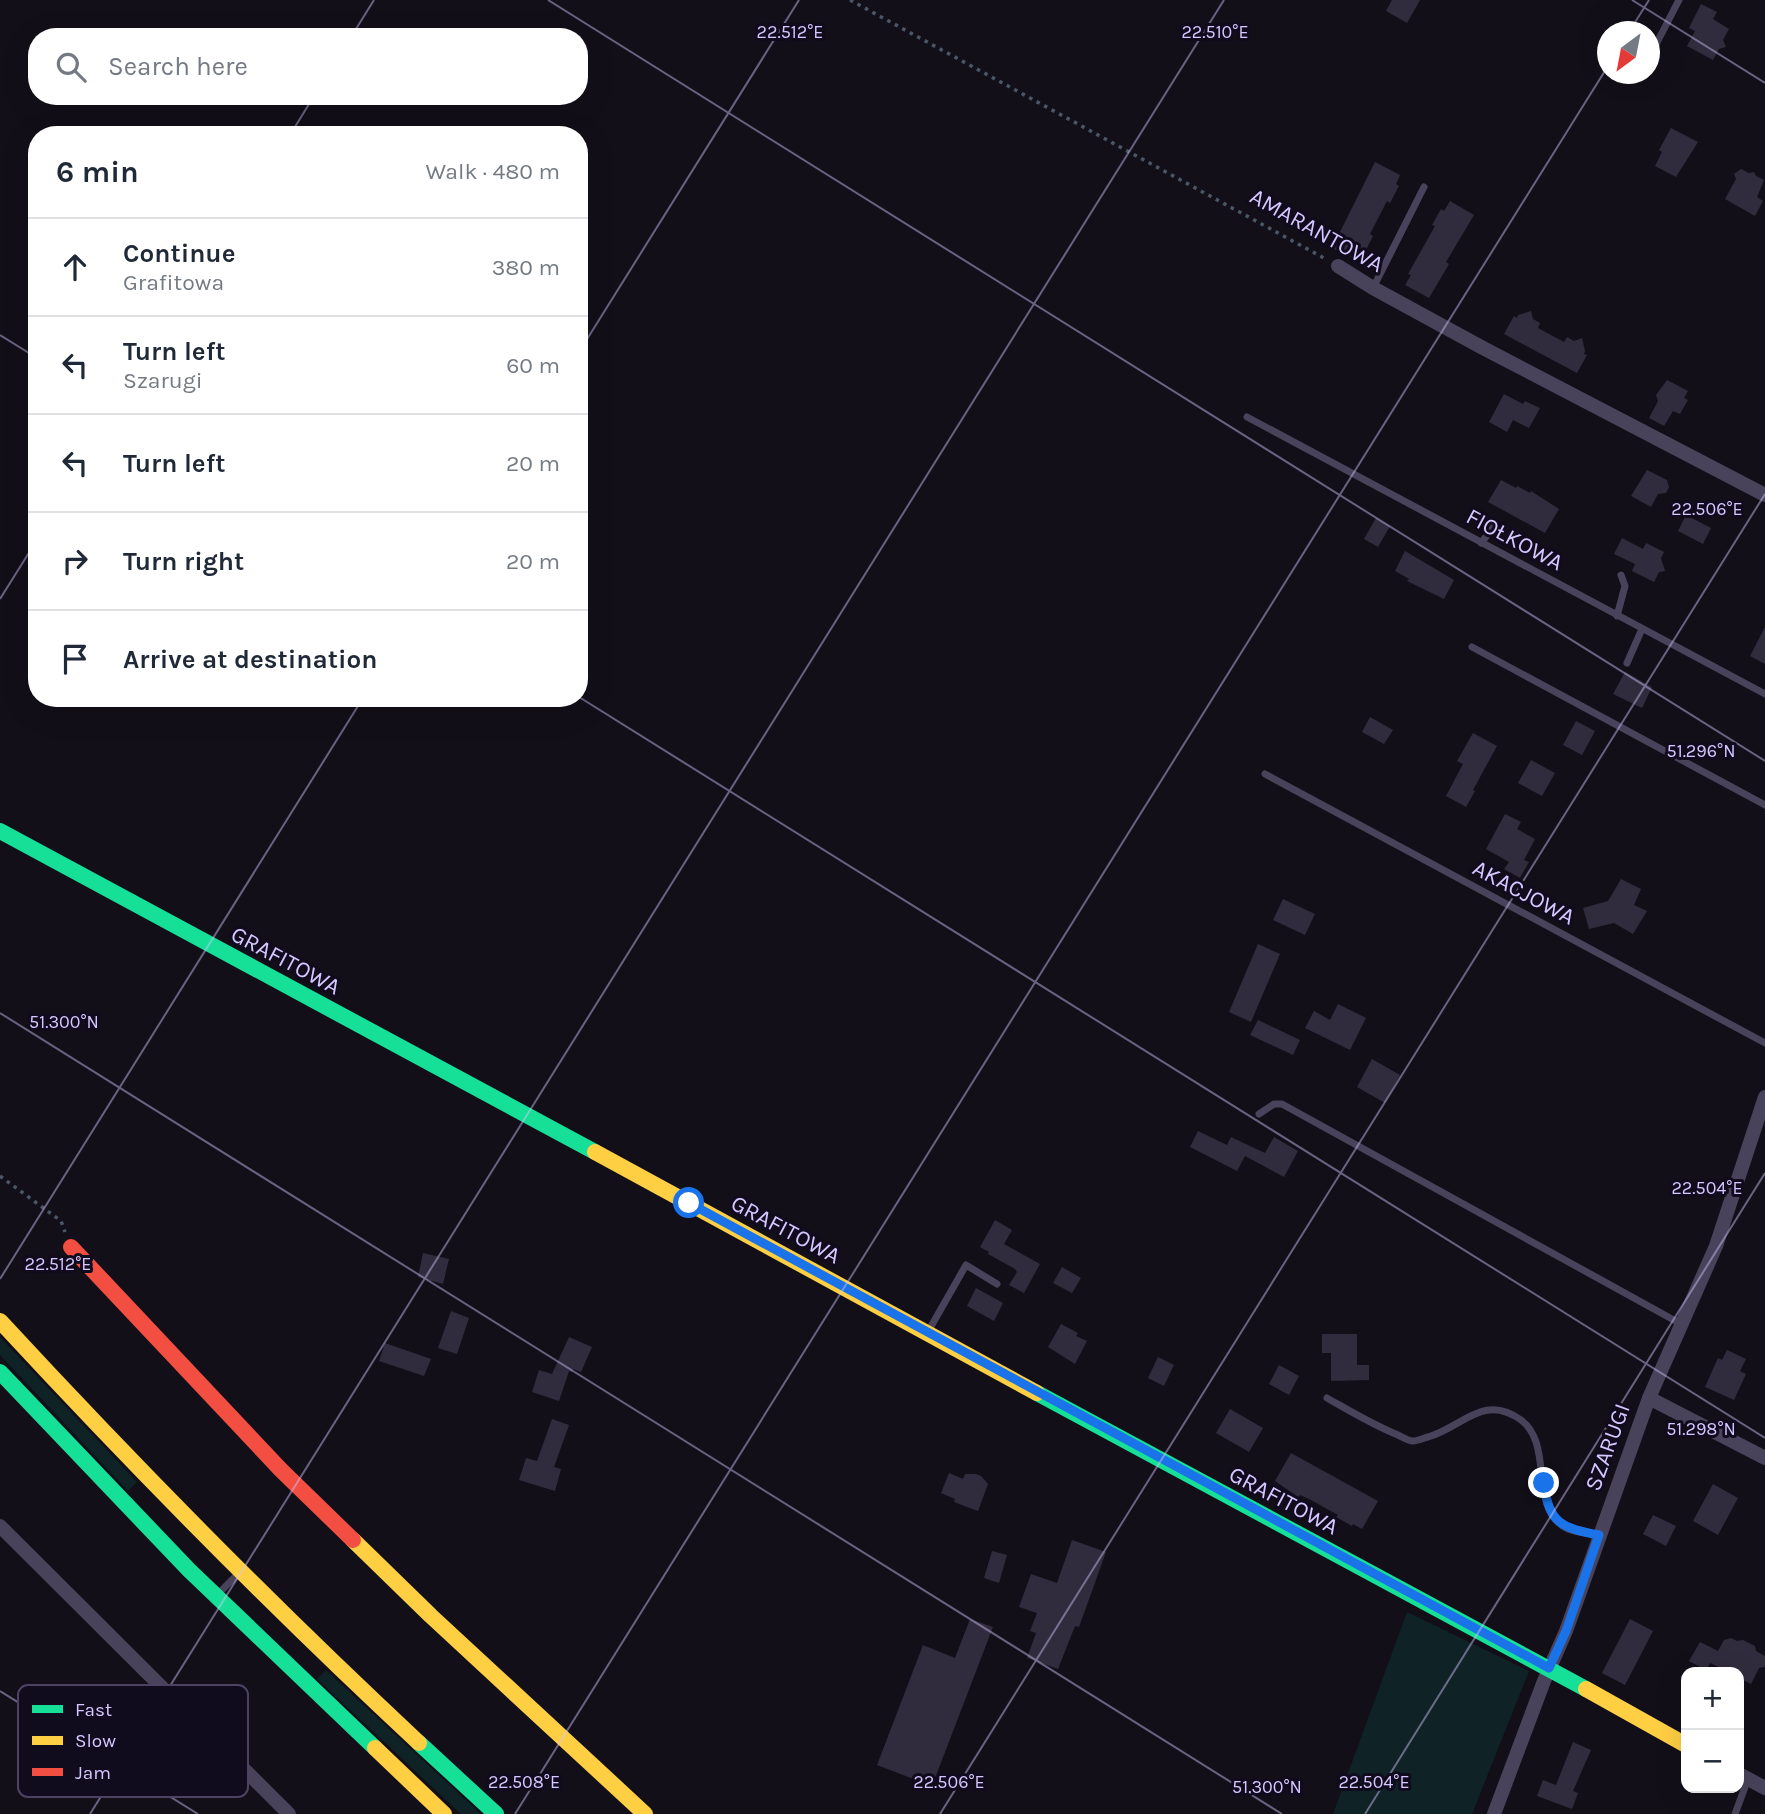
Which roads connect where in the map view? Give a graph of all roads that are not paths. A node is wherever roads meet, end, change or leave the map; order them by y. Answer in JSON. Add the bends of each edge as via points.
{"nodes":[{"id":1,"x":1679,"y":0,"type":"edge"},
{"id":2,"x":1660,"y":37,"type":"edge"},
{"id":3,"x":1424,"y":187,"type":"dead end"},
{"id":4,"x":1338,"y":266,"type":"road end"},
{"id":5,"x":1373,"y":288,"type":"junction"},
{"id":6,"x":1248,"y":417,"type":"dead end"},
{"id":7,"x":1765,"y":495,"type":"edge"},
{"id":8,"x":1496,"y":524,"type":"dead end"},
{"id":9,"x":1481,"y":543,"type":"junction"},
{"id":10,"x":1621,"y":575,"type":"dead end"},
{"id":11,"x":1617,"y":615,"type":"junction"},
{"id":12,"x":1642,"y":629,"type":"junction"},
{"id":13,"x":1472,"y":647,"type":"dead end"},
{"id":14,"x":1627,"y":663,"type":"dead end"},
{"id":15,"x":1765,"y":694,"type":"edge"},
{"id":16,"x":1265,"y":775,"type":"dead end"},
{"id":17,"x":1765,"y":805,"type":"edge"},
{"id":18,"x":0,"y":831,"type":"edge"},
{"id":19,"x":1765,"y":1043,"type":"edge"},
{"id":20,"x":1765,"y":1097,"type":"edge"},
{"id":21,"x":1259,"y":1114,"type":"dead end"},
{"id":22,"x":71,"y":1247,"type":"road end"},
{"id":23,"x":997,"y":1284,"type":"dead end"},
{"id":24,"x":0,"y":1321,"type":"edge"},
{"id":25,"x":1681,"y":1324,"type":"junction"},
{"id":26,"x":928,"y":1331,"type":"junction"},
{"id":27,"x":0,"y":1372,"type":"edge"},
{"id":28,"x":1327,"y":1398,"type":"dead end"},
{"id":29,"x":1649,"y":1398,"type":"junction"},
{"id":30,"x":1765,"y":1458,"type":"edge"},
{"id":31,"x":0,"y":1526,"type":"edge"},
{"id":32,"x":1599,"y":1535,"type":"junction"},
{"id":33,"x":240,"y":1572,"type":"junction"},
{"id":34,"x":216,"y":1596,"type":"junction"},
{"id":35,"x":1549,"y":1668,"type":"junction"},
{"id":36,"x":160,"y":1685,"type":"edge"},
{"id":37,"x":1681,"y":1742,"type":"edge"},
{"id":38,"x":248,"y":1773,"type":"edge"},
{"id":39,"x":1744,"y":1778,"type":"edge"},
{"id":40,"x":1765,"y":1788,"type":"edge"},
{"id":41,"x":1740,"y":1793,"type":"edge"},
{"id":42,"x":289,"y":1814,"type":"edge"},
{"id":43,"x":444,"y":1814,"type":"edge"},
{"id":44,"x":496,"y":1814,"type":"edge"},
{"id":45,"x":645,"y":1814,"type":"edge"},
{"id":46,"x":1494,"y":1814,"type":"edge"},
{"id":47,"x":1735,"y":1814,"type":"edge"}],
"edges":[{"from":1,"to":2,"type":"lane"},
{"from":3,"to":5,"type":"lane"},
{"from":4,"to":5,"type":"street","name":"AMARANTOWA"},
{"from":5,"to":7,"type":"street","name":"AMARANTOWA"},
{"from":6,"to":9,"type":"lane","name":"FIOŁKOWA"},
{"from":8,"to":9,"type":"lane"},
{"from":9,"to":11,"type":"lane","name":"FIOŁKOWA"},
{"from":10,"to":11,"type":"lane","via":[[1625,586]]},
{"from":11,"to":12,"type":"lane","name":"FIOŁKOWA"},
{"from":12,"to":14,"type":"lane"},
{"from":12,"to":15,"type":"lane","name":"FIOŁKOWA"},
{"from":13,"to":17,"type":"lane"},
{"from":16,"to":19,"type":"lane","name":"AKACJOWA"},
{"from":18,"to":26,"type":"main road","name":"GRAFITOWA"},
{"from":20,"to":25,"type":"street","name":"SZARUGI","via":[[1716,1246]]},
{"from":21,"to":25,"type":"lane","via":[[1282,1104]]},
{"from":22,"to":45,"type":"main road","via":[[281,1470]]},
{"from":23,"to":26,"type":"lane","via":[[966,1265]]},
{"from":24,"to":33,"type":"main road"},
{"from":25,"to":29,"type":"street","name":"SZARUGI"},
{"from":26,"to":35,"type":"main road","name":"GRAFITOWA"},
{"from":27,"to":34,"type":"main road"},
{"from":28,"to":32,"type":"lane","via":[[1375,1426],[1413,1441],[1444,1432],[1487,1409],[1505,1411],[1533,1435],[1552,1515],[1569,1530]]},
{"from":29,"to":30,"type":"street"},
{"from":29,"to":32,"type":"street","name":"SZARUGI"},
{"from":31,"to":36,"type":"street"},
{"from":32,"to":35,"type":"street","name":"SZARUGI"},
{"from":33,"to":34,"type":"lane"},
{"from":33,"to":44,"type":"main road"},
{"from":34,"to":43,"type":"main road"},
{"from":35,"to":37,"type":"main road","name":"GRAFITOWA"},
{"from":35,"to":46,"type":"street","name":"SZARUGI"},
{"from":38,"to":42,"type":"street"},
{"from":39,"to":40,"type":"street"},
{"from":41,"to":47,"type":"lane"}]}
